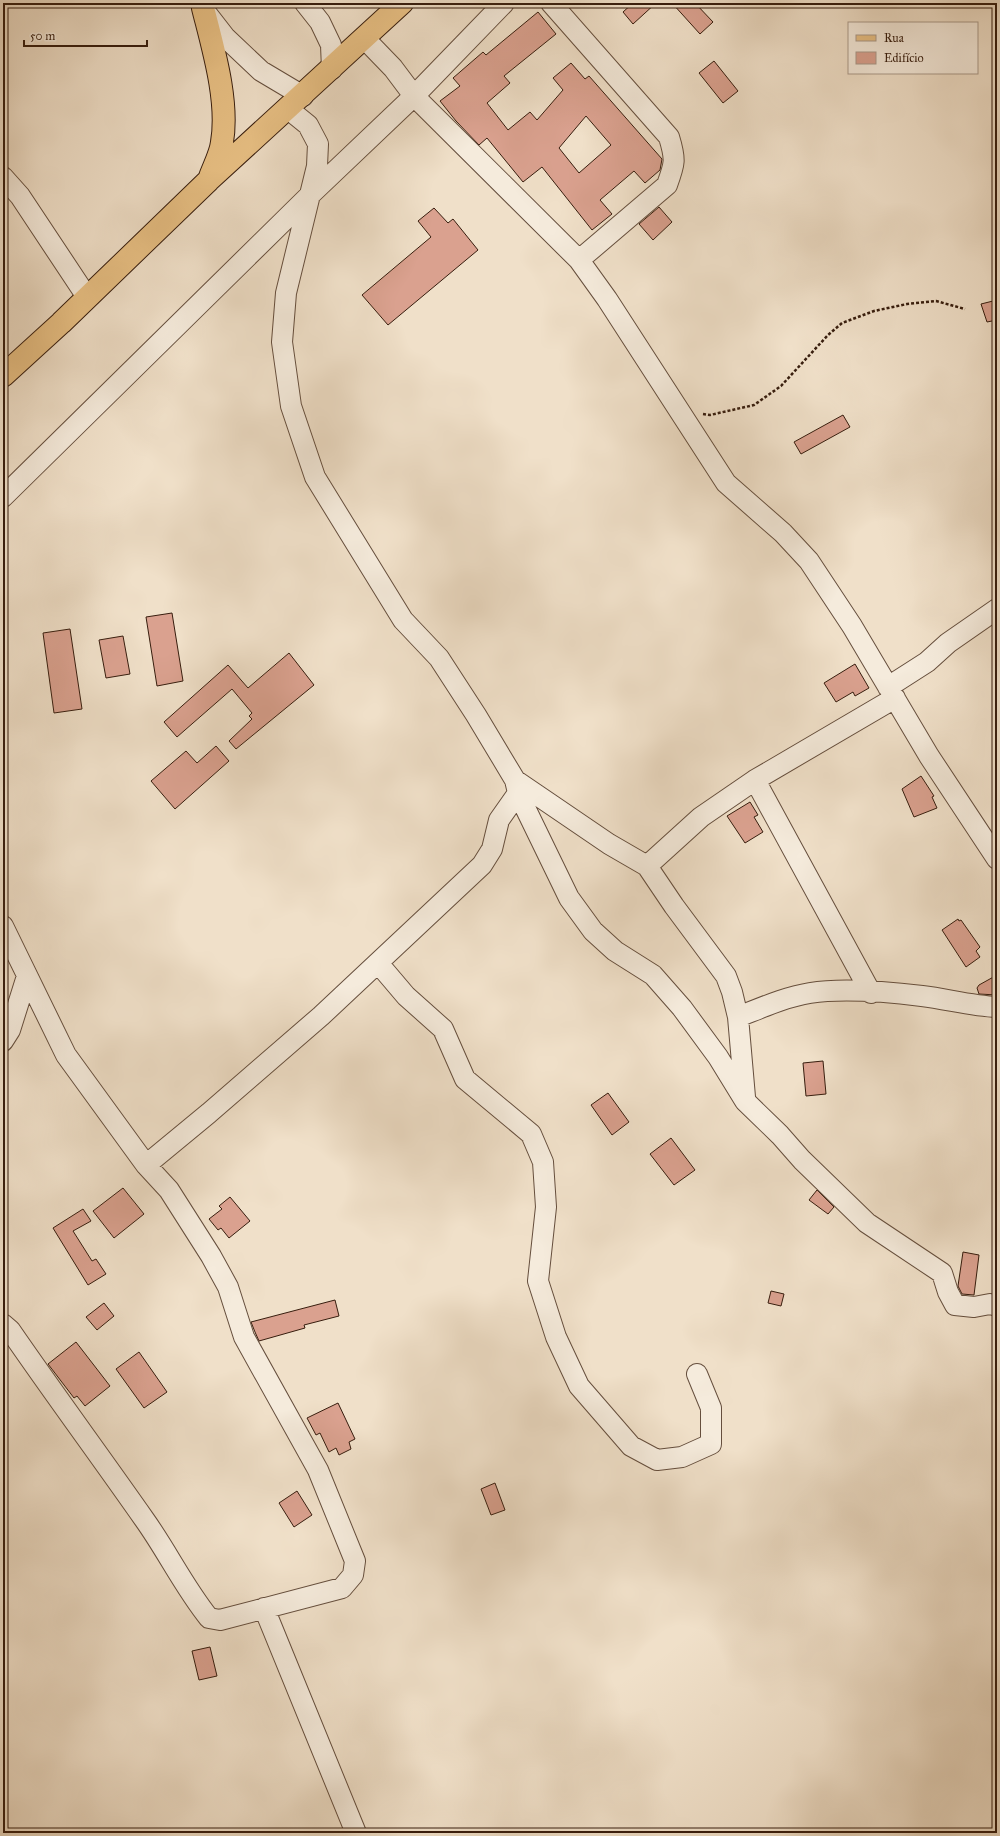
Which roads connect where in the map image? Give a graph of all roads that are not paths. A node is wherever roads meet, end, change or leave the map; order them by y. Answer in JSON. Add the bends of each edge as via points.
{"nodes":[{"id":1,"x":305,"y":3,"type":"edge"},
{"id":2,"x":402,"y":3,"type":"edge"},
{"id":3,"x":504,"y":3,"type":"edge"},
{"id":4,"x":551,"y":3,"type":"edge"},
{"id":5,"x":200,"y":6,"type":"edge"},
{"id":6,"x":364,"y":38,"type":"junction"},
{"id":7,"x":332,"y":69,"type":"junction"},
{"id":8,"x":414,"y":96,"type":"junction"},
{"id":9,"x":295,"y":102,"type":"junction"},
{"id":10,"x":3,"y":177,"type":"edge"},
{"id":11,"x":209,"y":180,"type":"junction"},
{"id":12,"x":311,"y":194,"type":"junction"},
{"id":13,"x":579,"y":260,"type":"junction"},
{"id":14,"x":88,"y":297,"type":"junction"},
{"id":15,"x":3,"y":376,"type":"edge"},
{"id":16,"x":4,"y":495,"type":"edge"},
{"id":17,"x":997,"y":609,"type":"edge"},
{"id":18,"x":891,"y":692,"type":"junction"},
{"id":19,"x":755,"y":780,"type":"junction"},
{"id":20,"x":517,"y":787,"type":"junction"},
{"id":21,"x":997,"y":859,"type":"edge"},
{"id":22,"x":647,"y":866,"type":"junction"},
{"id":23,"x":3,"y":926,"type":"edge"},
{"id":24,"x":378,"y":963,"type":"junction"},
{"id":25,"x":27,"y":976,"type":"junction"},
{"id":26,"x":871,"y":992,"type":"junction"},
{"id":27,"x":997,"y":1007,"type":"edge"},
{"id":28,"x":738,"y":1016,"type":"junction"},
{"id":29,"x":3,"y":1041,"type":"edge"},
{"id":30,"x":745,"y":1101,"type":"junction"},
{"id":31,"x":146,"y":1165,"type":"junction"},
{"id":32,"x":997,"y":1306,"type":"edge"},
{"id":33,"x":3,"y":1324,"type":"edge"},
{"id":34,"x":697,"y":1374,"type":"dead end"},
{"id":35,"x":264,"y":1608,"type":"junction"},
{"id":36,"x":356,"y":1833,"type":"edge"}],
"edges":[{"from":1,"to":7,"type":"street","via":[[320,22],[331,46]]},
{"from":2,"to":6,"type":"main road"},
{"from":3,"to":8,"type":"street"},
{"from":4,"to":13,"type":"street","via":[[669,137],[675,155],[667,185]]},
{"from":5,"to":9,"type":"street","via":[[224,37]]},
{"from":5,"to":11,"type":"main road","via":[[220,74],[223,119],[222,142]]},
{"from":6,"to":7,"type":"main road"},
{"from":6,"to":8,"type":"street","via":[[393,68]]},
{"from":7,"to":9,"type":"main road"},
{"from":8,"to":12,"type":"street"},
{"from":8,"to":13,"type":"street"},
{"from":9,"to":11,"type":"main road"},
{"from":9,"to":12,"type":"street","via":[[318,144],[317,166]]},
{"from":10,"to":14,"type":"street","via":[[20,196]]},
{"from":11,"to":14,"type":"main road"},
{"from":12,"to":16,"type":"street"},
{"from":12,"to":20,"type":"street","via":[[286,293],[282,342],[291,406],[315,477],[403,620],[439,658],[476,715]]},
{"from":13,"to":18,"type":"street","via":[[726,483],[783,533],[809,561]]},
{"from":14,"to":15,"type":"main road"},
{"from":17,"to":18,"type":"street","via":[[948,643]]},
{"from":18,"to":19,"type":"street"},
{"from":18,"to":21,"type":"street","via":[[928,756]]},
{"from":19,"to":22,"type":"street","via":[[701,817]]},
{"from":19,"to":26,"type":"street"},
{"from":20,"to":22,"type":"street"},
{"from":20,"to":24,"type":"street","via":[[499,820],[492,849],[482,865]]},
{"from":20,"to":30,"type":"street","via":[[569,898],[593,931],[615,951],[653,975],[682,1008],[718,1057]]},
{"from":22,"to":28,"type":"street","via":[[726,976]]},
{"from":23,"to":25,"type":"street"},
{"from":24,"to":31,"type":"street","via":[[209,1113]]},
{"from":24,"to":34,"type":"street","via":[[406,996],[442,1029],[465,1078],[531,1134],[543,1162],[546,1208],[538,1281],[556,1337],[579,1386],[631,1446],[657,1460],[682,1457],[711,1444],[711,1408]]},
{"from":25,"to":29,"type":"street","via":[[10,1030]]},
{"from":25,"to":31,"type":"street","via":[[66,1055]]},
{"from":26,"to":27,"type":"street","via":[[922,996]]},
{"from":26,"to":28,"type":"street","via":[[809,993]]},
{"from":28,"to":30,"type":"street"},
{"from":30,"to":32,"type":"street","via":[[867,1223],[942,1274],[955,1305]]},
{"from":31,"to":35,"type":"street","via":[[169,1190],[224,1281],[244,1337],[318,1470],[355,1561],[353,1576],[342,1588]]},
{"from":33,"to":35,"type":"street","via":[[10,1330],[146,1520],[209,1618],[220,1620]]},
{"from":35,"to":36,"type":"street"}]}
